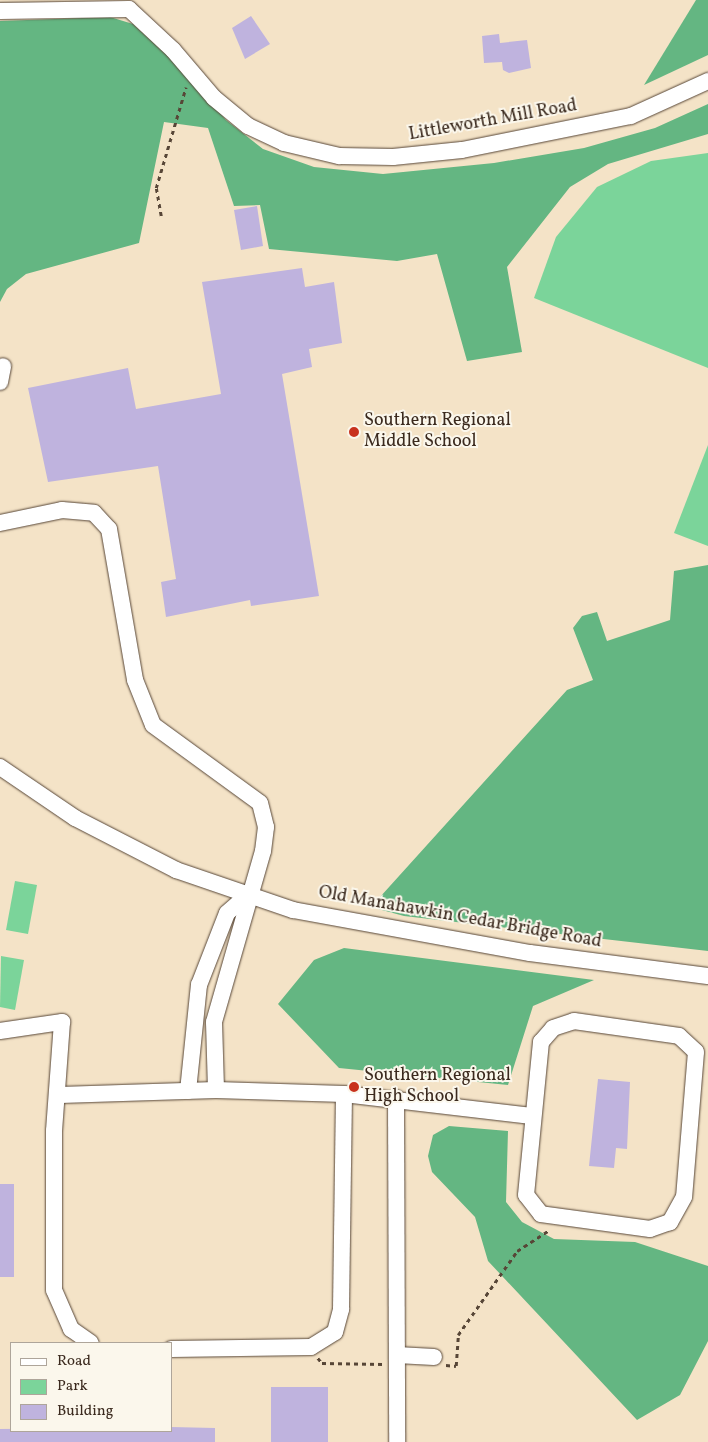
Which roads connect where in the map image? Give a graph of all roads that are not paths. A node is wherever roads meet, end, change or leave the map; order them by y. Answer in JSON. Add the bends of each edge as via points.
{"nodes":[{"id":1,"x":31,"y":5,"type":"edge"},
{"id":2,"x":0,"y":11,"type":"edge"},
{"id":3,"x":708,"y":81,"type":"edge"},
{"id":4,"x":3,"y":366,"type":"dead end"},
{"id":5,"x":0,"y":382,"type":"edge"},
{"id":6,"x":0,"y":523,"type":"edge"},
{"id":7,"x":0,"y":767,"type":"edge"},
{"id":8,"x":248,"y":894,"type":"junction"},
{"id":9,"x":708,"y":976,"type":"edge"},
{"id":10,"x":0,"y":1031,"type":"edge"},
{"id":11,"x":216,"y":1090,"type":"junction"},
{"id":12,"x":188,"y":1091,"type":"junction"},
{"id":13,"x":344,"y":1094,"type":"junction"},
{"id":14,"x":60,"y":1095,"type":"junction"},
{"id":15,"x":396,"y":1098,"type":"junction"},
{"id":16,"x":532,"y":1116,"type":"junction"},
{"id":17,"x":91,"y":1342,"type":"edge"},
{"id":18,"x":172,"y":1349,"type":"edge"},
{"id":19,"x":397,"y":1359,"type":"junction"},
{"id":20,"x":438,"y":1361,"type":"road end"},
{"id":21,"x":397,"y":1442,"type":"edge"}],
"edges":[{"from":1,"to":2,"type":"street","name":"Littleworth Mill Road"},
{"from":1,"to":3,"type":"street","name":"Littleworth Mill Road","via":[[130,10],[248,126],[284,143],[339,156],[393,157],[462,150],[631,116]]},
{"from":4,"to":5,"type":"street"},
{"from":6,"to":8,"type":"street","via":[[62,510],[94,513],[109,529],[135,680],[153,725],[260,803],[266,827],[263,852]]},
{"from":7,"to":8,"type":"street","name":"Old Manahawkin Cedar Bridge Road","via":[[102,832],[176,870]]},
{"from":8,"to":9,"type":"street","name":"Old Manahawkin Cedar Bridge Road","via":[[357,925]]},
{"from":8,"to":11,"type":"street","via":[[246,920],[214,1022]]},
{"from":8,"to":12,"type":"street","via":[[227,913],[199,986]]},
{"from":10,"to":14,"type":"street","via":[[62,1022]]},
{"from":11,"to":12,"type":"street"},
{"from":11,"to":13,"type":"street"},
{"from":12,"to":14,"type":"street"},
{"from":13,"to":15,"type":"street"},
{"from":13,"to":18,"type":"street","via":[[340,1308],[335,1332],[311,1347]]},
{"from":14,"to":17,"type":"street","via":[[54,1131],[54,1290],[71,1328]]},
{"from":15,"to":16,"type":"street"},
{"from":15,"to":19,"type":"street"},
{"from":16,"to":16,"type":"street","via":[[526,1195],[541,1214],[650,1230],[670,1222],[684,1197],[696,1052],[679,1036],[574,1022],[553,1028],[540,1042]]},
{"from":19,"to":20,"type":"street"},
{"from":19,"to":21,"type":"street"}]}
